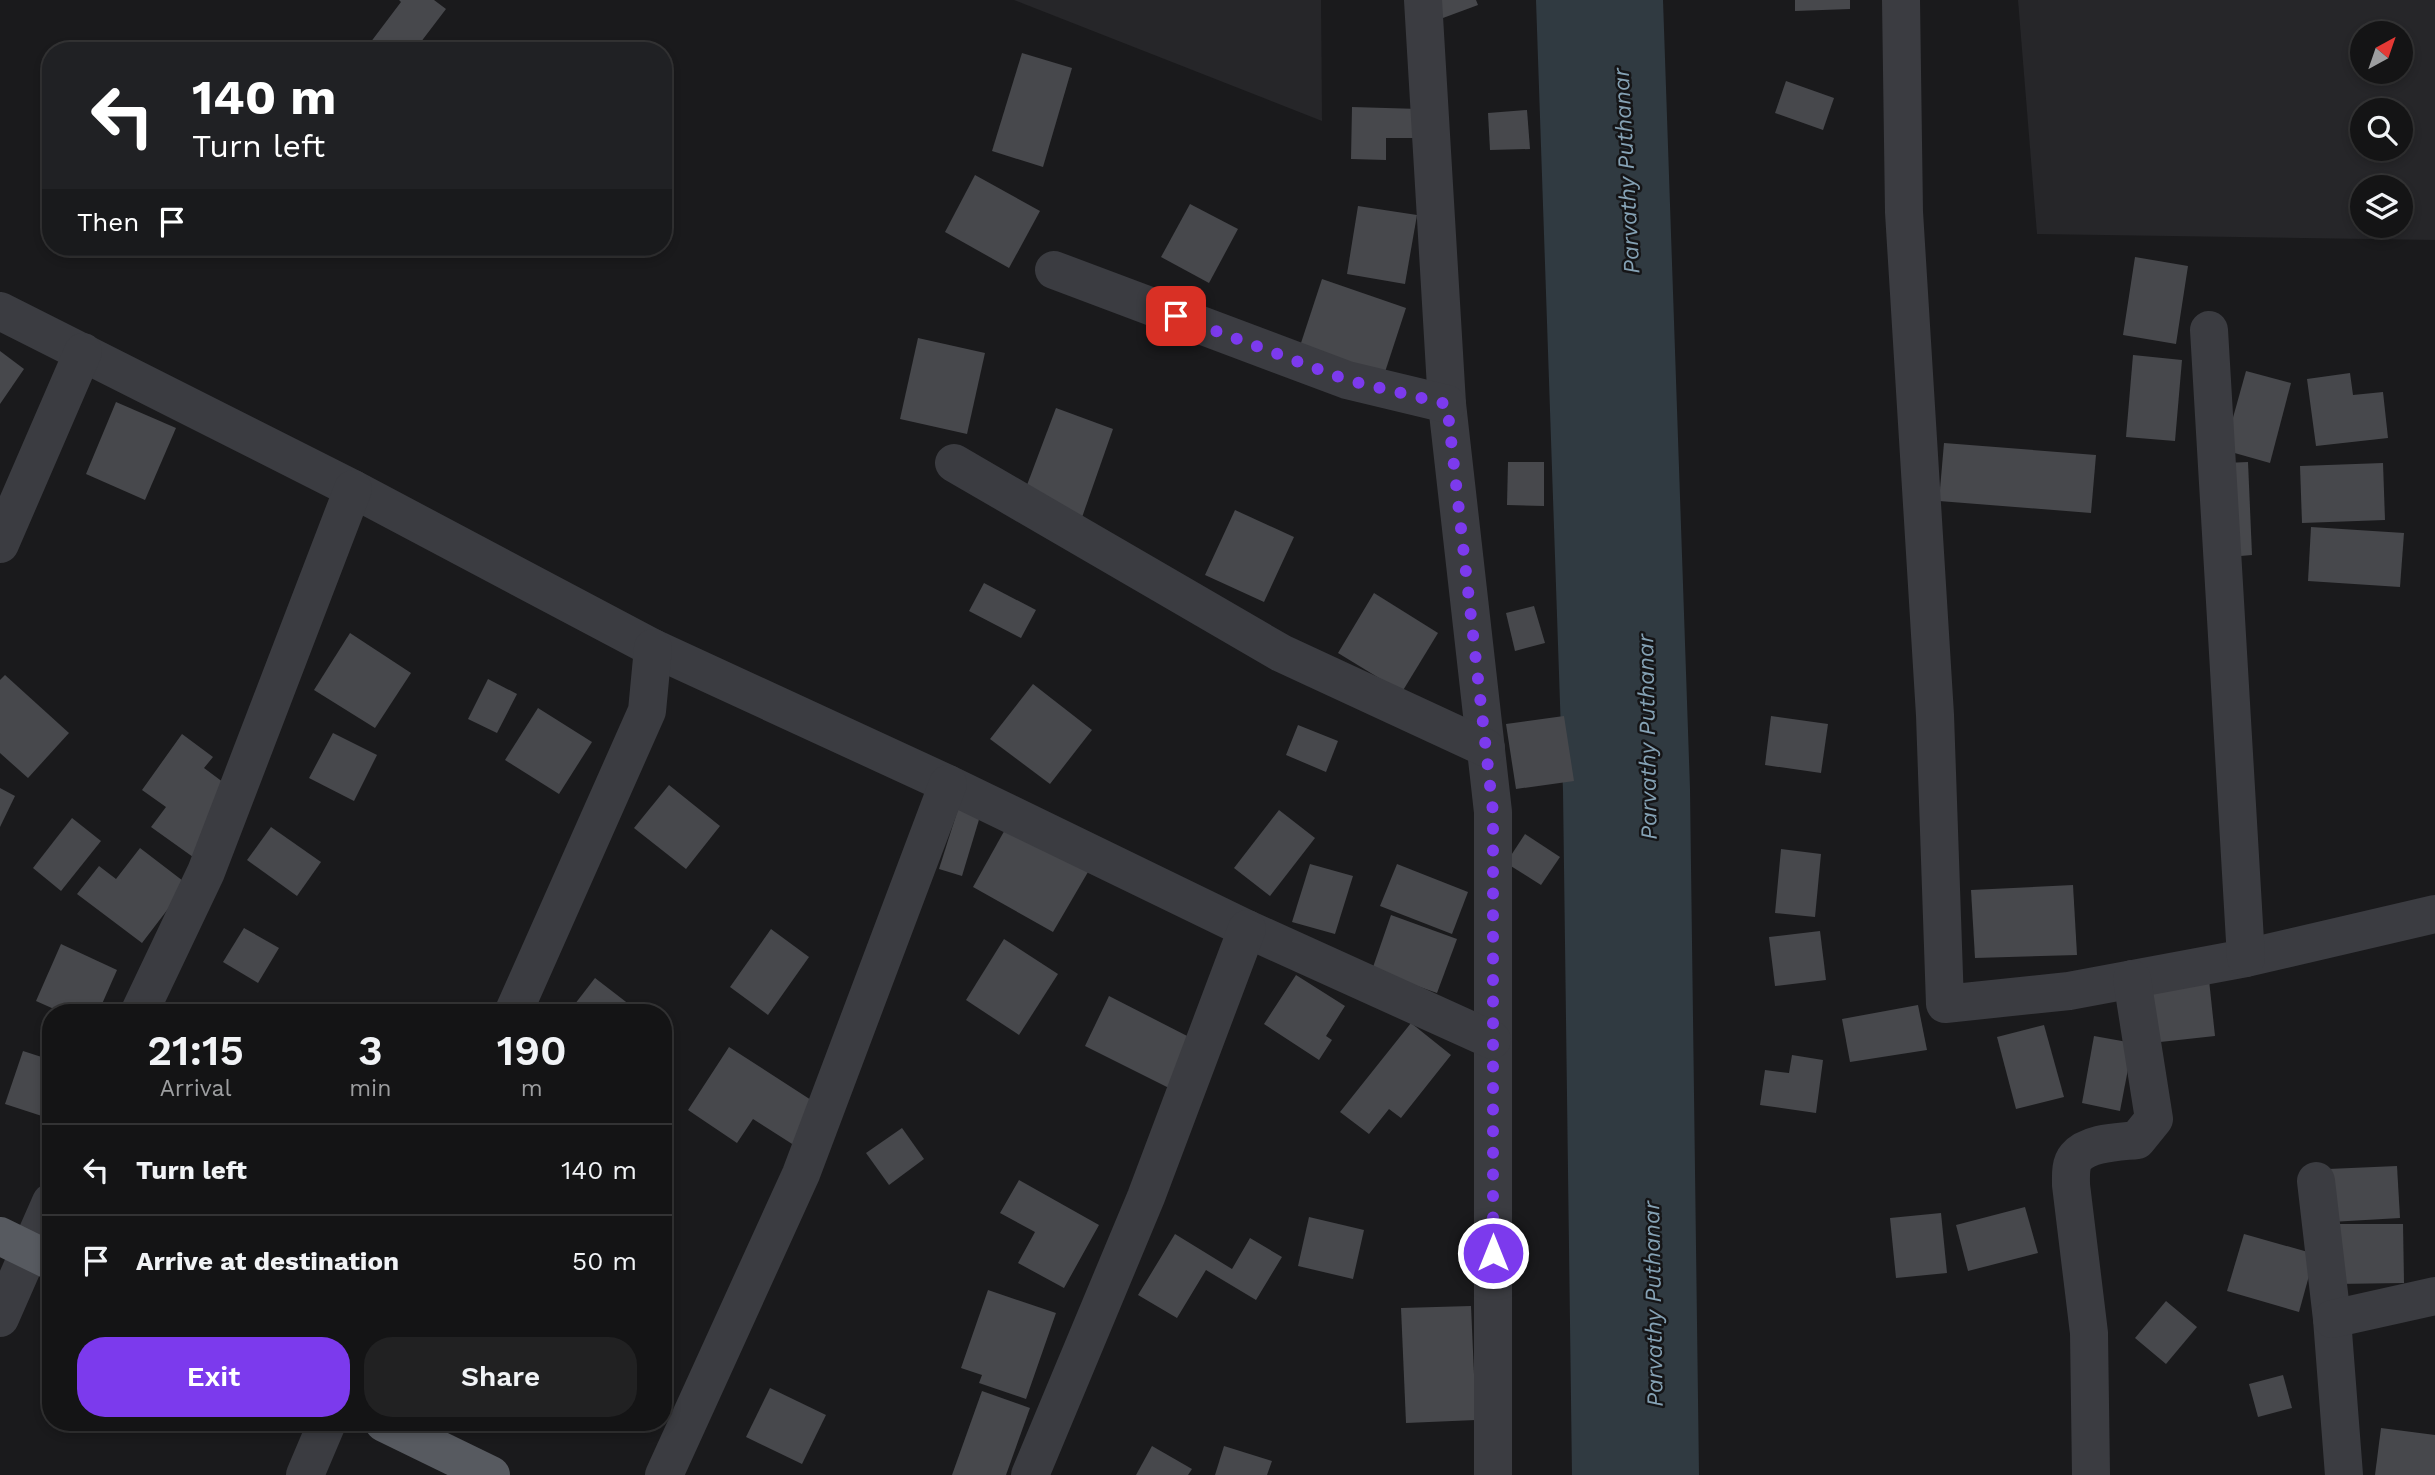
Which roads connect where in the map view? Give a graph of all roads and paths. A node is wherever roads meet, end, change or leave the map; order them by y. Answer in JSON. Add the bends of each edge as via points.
{"nodes":[{"id":1,"x":1423,"y":0,"type":"edge"},
{"id":2,"x":1901,"y":0,"type":"edge"},
{"id":3,"x":1054,"y":270,"type":"dead end"},
{"id":4,"x":0,"y":311,"type":"edge"},
{"id":5,"x":2209,"y":330,"type":"dead end"},
{"id":6,"x":83,"y":352,"type":"junction"},
{"id":7,"x":1447,"y":404,"type":"junction"},
{"id":8,"x":954,"y":463,"type":"dead end"},
{"id":9,"x":353,"y":489,"type":"junction"},
{"id":10,"x":0,"y":544,"type":"edge"},
{"id":11,"x":653,"y":648,"type":"junction"},
{"id":12,"x":1486,"y":748,"type":"junction"},
{"id":13,"x":948,"y":784,"type":"junction"},
{"id":14,"x":2435,"y":914,"type":"edge"},
{"id":15,"x":1247,"y":929,"type":"junction"},
{"id":16,"x":2246,"y":958,"type":"junction"},
{"id":17,"x":2132,"y":979,"type":"junction"},
{"id":18,"x":143,"y":1004,"type":"edge"},
{"id":19,"x":517,"y":1004,"type":"edge"},
{"id":20,"x":1492,"y":1040,"type":"junction"},
{"id":21,"x":2316,"y":1181,"type":"dead end"},
{"id":22,"x":42,"y":1219,"type":"edge"},
{"id":23,"x":26,"y":1249,"type":"edge"},
{"id":24,"x":2435,"y":1296,"type":"edge"},
{"id":25,"x":0,"y":1318,"type":"edge"},
{"id":26,"x":2332,"y":1318,"type":"junction"},
{"id":27,"x":324,"y":1431,"type":"edge"},
{"id":28,"x":400,"y":1431,"type":"edge"},
{"id":29,"x":305,"y":1475,"type":"edge"},
{"id":30,"x":491,"y":1475,"type":"edge"},
{"id":31,"x":664,"y":1475,"type":"edge"},
{"id":32,"x":1030,"y":1475,"type":"edge"},
{"id":33,"x":1493,"y":1475,"type":"edge"},
{"id":34,"x":2091,"y":1475,"type":"edge"},
{"id":35,"x":2344,"y":1475,"type":"edge"}],
"edges":[{"from":1,"to":7,"type":"street"},
{"from":2,"to":17,"type":"street","via":[[1904,212],[1935,715],[1945,1004],[2069,991]]},
{"from":3,"to":7,"type":"street","via":[[1347,380]]},
{"from":4,"to":6,"type":"street"},
{"from":5,"to":16,"type":"street"},
{"from":6,"to":9,"type":"street"},
{"from":6,"to":10,"type":"street"},
{"from":7,"to":12,"type":"street"},
{"from":8,"to":12,"type":"street","via":[[1281,653]]},
{"from":9,"to":11,"type":"street"},
{"from":9,"to":18,"type":"street","via":[[206,872]]},
{"from":11,"to":13,"type":"street"},
{"from":11,"to":19,"type":"street","via":[[647,711]]},
{"from":12,"to":20,"type":"street","via":[[1493,812]]},
{"from":13,"to":15,"type":"street"},
{"from":13,"to":31,"type":"street","via":[[801,1174]]},
{"from":14,"to":16,"type":"street"},
{"from":15,"to":20,"type":"street"},
{"from":15,"to":32,"type":"street","via":[[1146,1197]]},
{"from":16,"to":17,"type":"street"},
{"from":17,"to":34,"type":"street","via":[[2154,1119],[2137,1140],[2087,1149],[2075,1157],[2071,1168],[2089,1333]]},
{"from":20,"to":33,"type":"street"},
{"from":21,"to":26,"type":"street"},
{"from":22,"to":23,"type":"street"},
{"from":23,"to":25,"type":"street"},
{"from":24,"to":26,"type":"street"},
{"from":26,"to":35,"type":"street"},
{"from":27,"to":29,"type":"street"},
{"from":28,"to":30,"type":"main road"}]}
